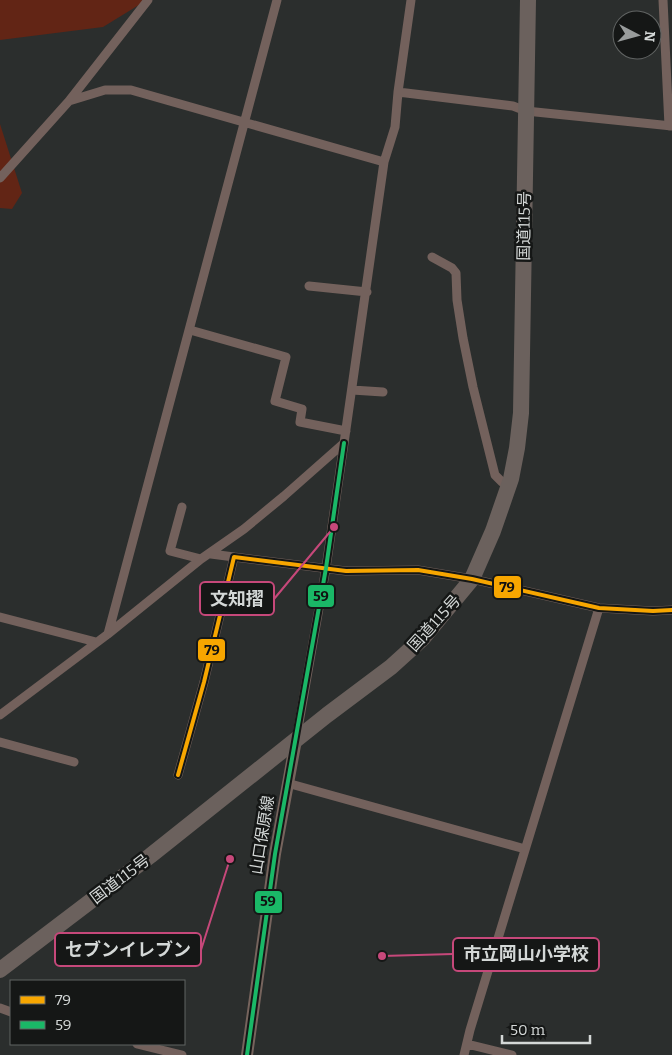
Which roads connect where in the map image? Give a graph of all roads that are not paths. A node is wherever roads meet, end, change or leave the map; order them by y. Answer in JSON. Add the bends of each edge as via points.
{"nodes":[{"id":1,"x":148,"y":0,"type":"edge"},
{"id":2,"x":277,"y":0,"type":"edge"},
{"id":3,"x":411,"y":0,"type":"edge"},
{"id":4,"x":528,"y":0,"type":"edge"},
{"id":5,"x":663,"y":0,"type":"edge"},
{"id":6,"x":398,"y":92,"type":"junction"},
{"id":7,"x":69,"y":101,"type":"junction"},
{"id":8,"x":526,"y":111,"type":"junction"},
{"id":9,"x":244,"y":121,"type":"junction"},
{"id":10,"x":670,"y":126,"type":"edge"},
{"id":11,"x":384,"y":162,"type":"junction"},
{"id":12,"x":0,"y":178,"type":"edge"},
{"id":13,"x":432,"y":256,"type":"dead end"},
{"id":14,"x":309,"y":286,"type":"dead end"},
{"id":15,"x":366,"y":292,"type":"junction"},
{"id":16,"x":190,"y":330,"type":"junction"},
{"id":17,"x":352,"y":390,"type":"junction"},
{"id":18,"x":383,"y":392,"type":"dead end"},
{"id":19,"x":346,"y":431,"type":"junction"},
{"id":20,"x":344,"y":443,"type":"junction"},
{"id":21,"x":510,"y":485,"type":"junction"},
{"id":22,"x":182,"y":507,"type":"dead end"},
{"id":23,"x":210,"y":554,"type":"junction"},
{"id":24,"x":234,"y":557,"type":"junction"},
{"id":25,"x":201,"y":559,"type":"junction"},
{"id":26,"x":326,"y":568,"type":"junction"},
{"id":27,"x":472,"y":579,"type":"junction"},
{"id":28,"x":599,"y":608,"type":"junction"},
{"id":29,"x":672,"y":610,"type":"edge"},
{"id":30,"x":0,"y":617,"type":"edge"},
{"id":31,"x":108,"y":634,"type":"junction"},
{"id":32,"x":96,"y":642,"type":"junction"},
{"id":33,"x":0,"y":715,"type":"edge"},
{"id":34,"x":296,"y":740,"type":"junction"},
{"id":35,"x":0,"y":742,"type":"edge"},
{"id":36,"x":74,"y":762,"type":"dead end"},
{"id":37,"x":178,"y":775,"type":"dead end"},
{"id":38,"x":287,"y":783,"type":"junction"},
{"id":39,"x":525,"y":849,"type":"junction"},
{"id":40,"x":0,"y":970,"type":"edge"},
{"id":41,"x":467,"y":1044,"type":"junction"},
{"id":42,"x":141,"y":1045,"type":"edge"},
{"id":43,"x":182,"y":1055,"type":"edge"},
{"id":44,"x":247,"y":1055,"type":"edge"},
{"id":45,"x":464,"y":1055,"type":"edge"},
{"id":46,"x":512,"y":1055,"type":"edge"}],
"edges":[{"from":1,"to":7,"type":"street"},
{"from":2,"to":9,"type":"street"},
{"from":3,"to":6,"type":"street"},
{"from":4,"to":8,"type":"highway","name":"国道115号"},
{"from":5,"to":10,"type":"street"},
{"from":6,"to":8,"type":"street","via":[[513,106]]},
{"from":6,"to":11,"type":"street","via":[[395,126]]},
{"from":7,"to":9,"type":"street","via":[[105,90],[132,90]]},
{"from":7,"to":12,"type":"street"},
{"from":8,"to":10,"type":"street"},
{"from":8,"to":21,"type":"highway","name":"国道115号","via":[[521,413]]},
{"from":9,"to":11,"type":"street"},
{"from":9,"to":16,"type":"street"},
{"from":11,"to":15,"type":"street"},
{"from":13,"to":21,"type":"street","via":[[456,273],[463,338],[495,476]]},
{"from":14,"to":15,"type":"street"},
{"from":15,"to":17,"type":"street"},
{"from":16,"to":19,"type":"street","via":[[286,357],[275,402],[302,409],[300,422]]},
{"from":16,"to":31,"type":"street"},
{"from":17,"to":18,"type":"street"},
{"from":17,"to":19,"type":"street"},
{"from":19,"to":20,"type":"street"},
{"from":20,"to":23,"type":"street","via":[[284,496]]},
{"from":20,"to":26,"type":"street"},
{"from":21,"to":27,"type":"highway","name":"国道115号"},
{"from":22,"to":25,"type":"street","via":[[170,551]]},
{"from":23,"to":24,"type":"street"},
{"from":23,"to":25,"type":"street"},
{"from":24,"to":26,"type":"street"},
{"from":24,"to":37,"type":"street"},
{"from":25,"to":31,"type":"street"},
{"from":26,"to":27,"type":"street","via":[[346,571],[418,570]]},
{"from":26,"to":34,"type":"street"},
{"from":27,"to":28,"type":"street"},
{"from":27,"to":34,"type":"highway","name":"国道115号","via":[[409,652]]},
{"from":28,"to":29,"type":"street"},
{"from":28,"to":39,"type":"street"},
{"from":30,"to":32,"type":"street"},
{"from":31,"to":32,"type":"street"},
{"from":32,"to":33,"type":"street"},
{"from":34,"to":38,"type":"main road","name":"山口保原線"},
{"from":34,"to":40,"type":"highway","name":"国道115号"},
{"from":35,"to":36,"type":"street"},
{"from":38,"to":39,"type":"street"},
{"from":38,"to":44,"type":"main road","name":"山口保原線"},
{"from":39,"to":41,"type":"street"},
{"from":41,"to":45,"type":"street"},
{"from":41,"to":46,"type":"street"},
{"from":42,"to":43,"type":"street"}]}
